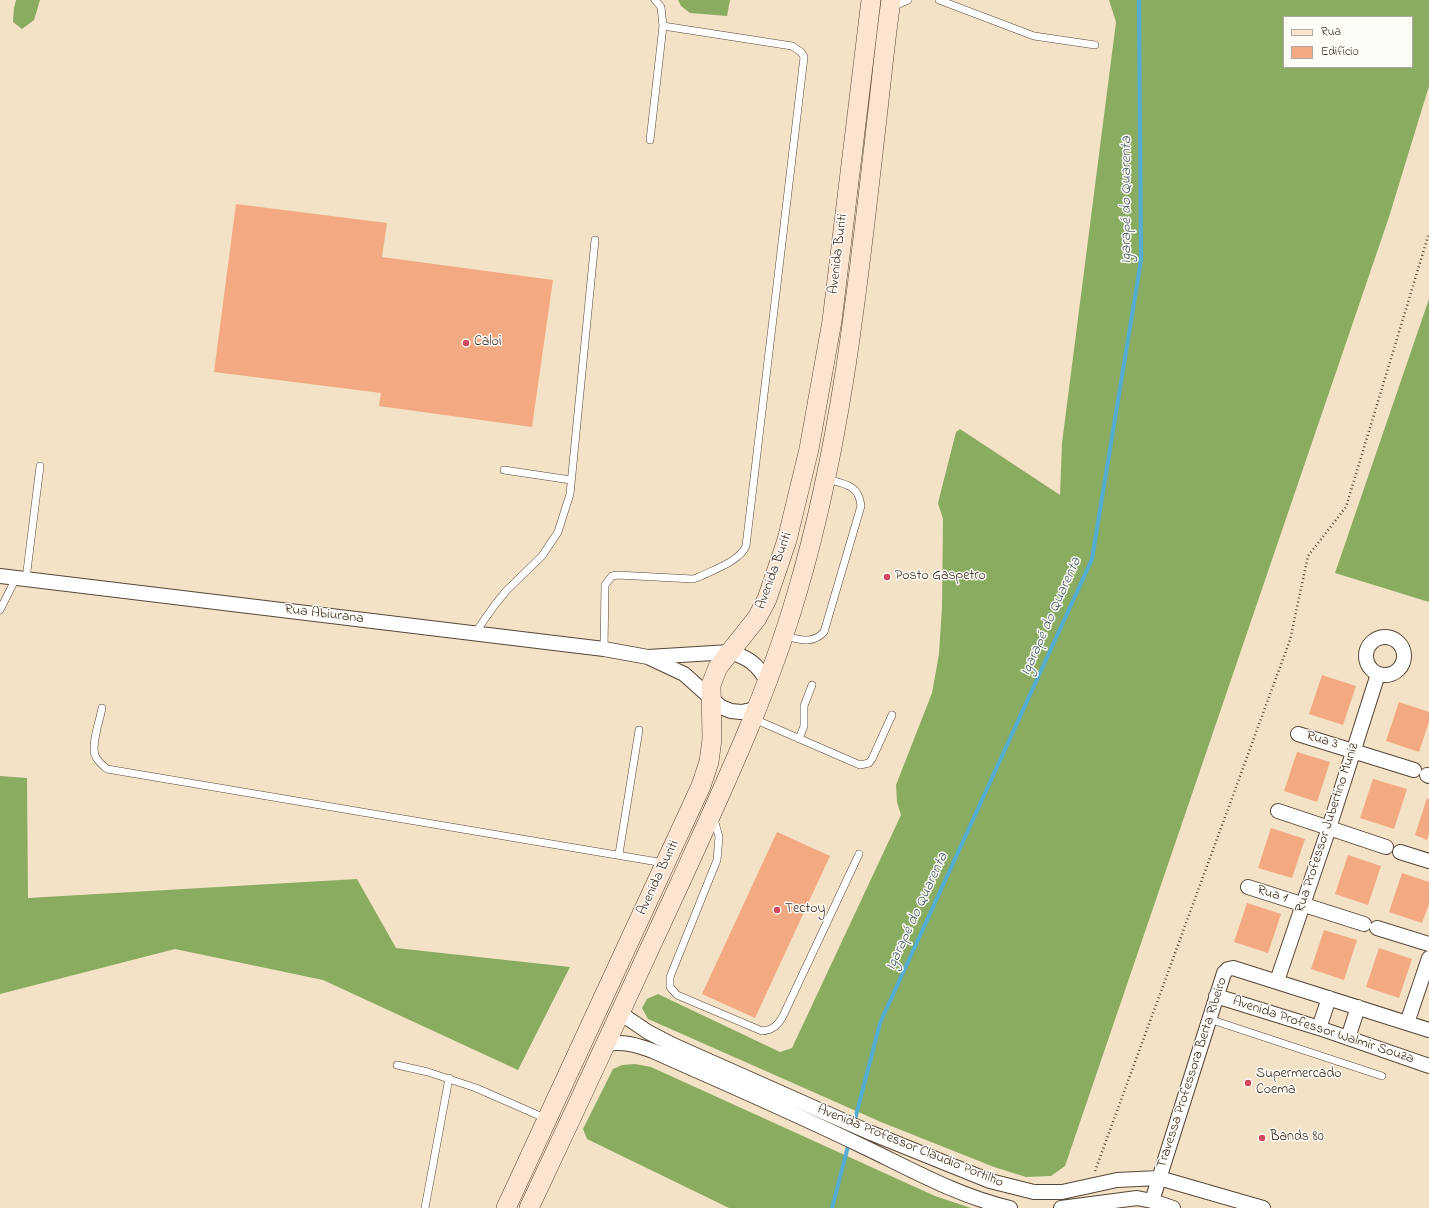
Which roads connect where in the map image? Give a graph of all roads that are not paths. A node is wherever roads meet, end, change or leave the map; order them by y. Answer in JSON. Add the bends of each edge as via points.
{"nodes":[{"id":1,"x":655,"y":0,"type":"edge"},
{"id":2,"x":871,"y":0,"type":"edge"},
{"id":3,"x":908,"y":0,"type":"edge"},
{"id":4,"x":939,"y":0,"type":"edge"},
{"id":5,"x":890,"y":4,"type":"edge"},
{"id":6,"x":663,"y":26,"type":"junction"},
{"id":7,"x":1095,"y":45,"type":"dead end"},
{"id":8,"x":650,"y":140,"type":"dead end"},
{"id":9,"x":595,"y":240,"type":"dead end"},
{"id":10,"x":40,"y":466,"type":"dead end"},
{"id":11,"x":504,"y":470,"type":"dead end"},
{"id":12,"x":825,"y":478,"type":"junction"},
{"id":13,"x":571,"y":480,"type":"junction"},
{"id":14,"x":0,"y":576,"type":"edge"},
{"id":15,"x":21,"y":579,"type":"junction"},
{"id":16,"x":0,"y":610,"type":"edge"},
{"id":17,"x":475,"y":633,"type":"junction"},
{"id":18,"x":784,"y":636,"type":"junction"},
{"id":19,"x":604,"y":649,"type":"junction"},
{"id":20,"x":730,"y":652,"type":"junction"},
{"id":21,"x":648,"y":657,"type":"junction"},
{"id":22,"x":1378,"y":674,"type":"dead end"},
{"id":23,"x":767,"y":681,"type":"junction"},
{"id":24,"x":812,"y":684,"type":"dead end"},
{"id":25,"x":710,"y":698,"type":"junction"},
{"id":26,"x":102,"y":708,"type":"dead end"},
{"id":27,"x":754,"y":714,"type":"junction"},
{"id":28,"x":892,"y":715,"type":"dead end"},
{"id":29,"x":639,"y":730,"type":"dead end"},
{"id":30,"x":1298,"y":734,"type":"dead end"},
{"id":31,"x":799,"y":739,"type":"junction"},
{"id":32,"x":1353,"y":750,"type":"junction"},
{"id":33,"x":1414,"y":770,"type":"dead end"},
{"id":34,"x":1278,"y":810,"type":"dead end"},
{"id":35,"x":712,"y":813,"type":"junction"},
{"id":36,"x":1329,"y":828,"type":"junction"},
{"id":37,"x":1386,"y":847,"type":"dead end"},
{"id":38,"x":1400,"y":852,"type":"dead end"},
{"id":39,"x":619,"y":854,"type":"junction"},
{"id":40,"x":859,"y":854,"type":"dead end"},
{"id":41,"x":1429,"y":861,"type":"edge"},
{"id":42,"x":666,"y":863,"type":"junction"},
{"id":43,"x":1248,"y":887,"type":"dead end"},
{"id":44,"x":1303,"y":904,"type":"junction"},
{"id":45,"x":1429,"y":944,"type":"edge"},
{"id":46,"x":1429,"y":958,"type":"edge"},
{"id":47,"x":1277,"y":981,"type":"junction"},
{"id":48,"x":1216,"y":996,"type":"junction"},
{"id":49,"x":1329,"y":998,"type":"junction"},
{"id":50,"x":1358,"y":1007,"type":"junction"},
{"id":51,"x":620,"y":1013,"type":"junction"},
{"id":52,"x":1209,"y":1019,"type":"junction"},
{"id":53,"x":1407,"y":1023,"type":"junction"},
{"id":54,"x":1319,"y":1028,"type":"junction"},
{"id":55,"x":1429,"y":1030,"type":"edge"},
{"id":56,"x":1348,"y":1038,"type":"junction"},
{"id":57,"x":606,"y":1044,"type":"junction"},
{"id":58,"x":397,"y":1065,"type":"dead end"},
{"id":59,"x":1429,"y":1066,"type":"edge"},
{"id":60,"x":1382,"y":1076,"type":"dead end"},
{"id":61,"x":449,"y":1078,"type":"junction"},
{"id":62,"x":547,"y":1119,"type":"junction"},
{"id":63,"x":828,"y":1122,"type":"junction"},
{"id":64,"x":1160,"y":1178,"type":"junction"},
{"id":65,"x":1152,"y":1201,"type":"junction"},
{"id":66,"x":1259,"y":1207,"type":"edge"},
{"id":67,"x":425,"y":1208,"type":"edge"},
{"id":68,"x":506,"y":1208,"type":"edge"},
{"id":69,"x":529,"y":1208,"type":"edge"},
{"id":70,"x":1010,"y":1208,"type":"edge"},
{"id":71,"x":1061,"y":1208,"type":"edge"},
{"id":72,"x":1173,"y":1208,"type":"edge"}],
"edges":[{"from":1,"to":6,"type":"lane","via":[[661,7]]},
{"from":2,"to":20,"type":"main road","name":"Avenida Buriti","via":[[832,321],[809,449],[787,540],[767,599],[757,618]]},
{"from":3,"to":5,"type":"lane"},
{"from":4,"to":7,"type":"lane","via":[[1034,36]]},
{"from":5,"to":12,"type":"main road","name":"Avenida Buriti","via":[[845,378]]},
{"from":6,"to":8,"type":"lane"},
{"from":6,"to":19,"type":"lane","via":[[792,46],[804,57],[746,546],[741,555],[693,579],[612,576],[605,585]]},
{"from":9,"to":13,"type":"lane"},
{"from":10,"to":15,"type":"lane"},
{"from":11,"to":13,"type":"lane"},
{"from":12,"to":18,"type":"main road","name":"Avenida Buriti","via":[[811,540]]},
{"from":12,"to":18,"type":"lane","via":[[853,488],[861,506],[824,632],[815,640]]},
{"from":13,"to":17,"type":"lane","via":[[570,494],[558,532],[542,556],[506,591]]},
{"from":14,"to":15,"type":"street","name":"Rua Abiurana"},
{"from":15,"to":16,"type":"lane"},
{"from":15,"to":17,"type":"street","name":"Rua Abiurana"},
{"from":17,"to":19,"type":"street","name":"Rua Abiurana"},
{"from":18,"to":23,"type":"main road","name":"Avenida Buriti"},
{"from":19,"to":21,"type":"street","name":"Rua Abiurana"},
{"from":20,"to":21,"type":"street","name":"Rua Abiurana"},
{"from":20,"to":23,"type":"street","name":"Rua Abiurana","via":[[752,662]]},
{"from":20,"to":25,"type":"main road","name":"Avenida Buriti","via":[[718,667],[711,685]]},
{"from":21,"to":25,"type":"street","name":"Rua Abiurana","via":[[684,674]]},
{"from":22,"to":32,"type":"street","name":"Rua Professor Jubertino Muniz"},
{"from":23,"to":27,"type":"main road","name":"Avenida Buriti"},
{"from":24,"to":31,"type":"lane","via":[[804,706],[804,726]]},
{"from":25,"to":27,"type":"street","name":"Rua Abiurana","via":[[731,711]]},
{"from":25,"to":42,"type":"main road","name":"Avenida Buriti","via":[[712,739],[709,762],[701,786]]},
{"from":26,"to":39,"type":"lane","via":[[94,754],[107,769]]},
{"from":27,"to":31,"type":"lane"},
{"from":27,"to":35,"type":"main road","name":"Avenida Buriti"},
{"from":28,"to":31,"type":"lane","via":[[872,759],[864,765]]},
{"from":29,"to":39,"type":"lane"},
{"from":30,"to":32,"type":"street","name":"Rua 3"},
{"from":32,"to":33,"type":"street","name":"Rua 3"},
{"from":32,"to":36,"type":"street","name":"Rua Professor Jubertino Muniz"},
{"from":34,"to":36,"type":"street"},
{"from":35,"to":40,"type":"lane","via":[[719,837],[717,860],[670,977],[670,987],[677,995],[762,1031],[774,1028],[783,1016]]},
{"from":35,"to":51,"type":"main road","name":"Avenida Buriti"},
{"from":36,"to":37,"type":"street"},
{"from":36,"to":44,"type":"street","name":"Rua Professor Jubertino Muniz"},
{"from":38,"to":41,"type":"street"},
{"from":39,"to":42,"type":"lane"},
{"from":42,"to":62,"type":"main road","name":"Avenida Buriti"},
{"from":43,"to":44,"type":"street","name":"Rua 1"},
{"from":44,"to":45,"type":"street","name":"Rua 1"},
{"from":44,"to":47,"type":"street","name":"Rua Professor Jubertino Muniz"},
{"from":46,"to":53,"type":"street"},
{"from":47,"to":48,"type":"street","name":"Travessa Professora Berta Ribeiro","via":[[1233,968],[1228,969],[1224,973]]},
{"from":47,"to":49,"type":"street"},
{"from":48,"to":52,"type":"street","name":"Travessa Professora Berta Ribeiro"},
{"from":48,"to":54,"type":"street","name":"Avenida Professor Walmir Souza"},
{"from":49,"to":50,"type":"street"},
{"from":49,"to":54,"type":"street"},
{"from":50,"to":53,"type":"street"},
{"from":50,"to":56,"type":"street"},
{"from":51,"to":57,"type":"main road","name":"Avenida Buriti"},
{"from":51,"to":63,"type":"street","name":"Avenida Professor Claudio Portilho","via":[[667,1042]]},
{"from":52,"to":60,"type":"lane"},
{"from":52,"to":64,"type":"street","name":"Travessa Professora Berta Ribeiro"},
{"from":53,"to":55,"type":"street"},
{"from":54,"to":56,"type":"street","name":"Avenida Professor Walmir Souza"},
{"from":56,"to":59,"type":"street","name":"Avenida Professor Walmir Souza"},
{"from":57,"to":63,"type":"street","via":[[627,1043],[653,1051]]},
{"from":57,"to":69,"type":"main road","name":"Avenida Buriti"},
{"from":58,"to":61,"type":"lane"},
{"from":61,"to":62,"type":"lane"},
{"from":61,"to":67,"type":"lane"},
{"from":62,"to":68,"type":"main road","name":"Avenida Buriti"},
{"from":63,"to":64,"type":"street","name":"Avenida Professor Claudio Portilho","via":[[871,1133],[990,1182],[1034,1192],[1062,1192],[1117,1180]]},
{"from":63,"to":70,"type":"street","via":[[861,1145],[964,1194]]},
{"from":64,"to":65,"type":"street","name":"Travessa Professora Berta Ribeiro"},
{"from":64,"to":66,"type":"street","name":"Avenida Professor Claudio Portilho"},
{"from":65,"to":71,"type":"street","via":[[1137,1198]]},
{"from":65,"to":72,"type":"street"}]}
